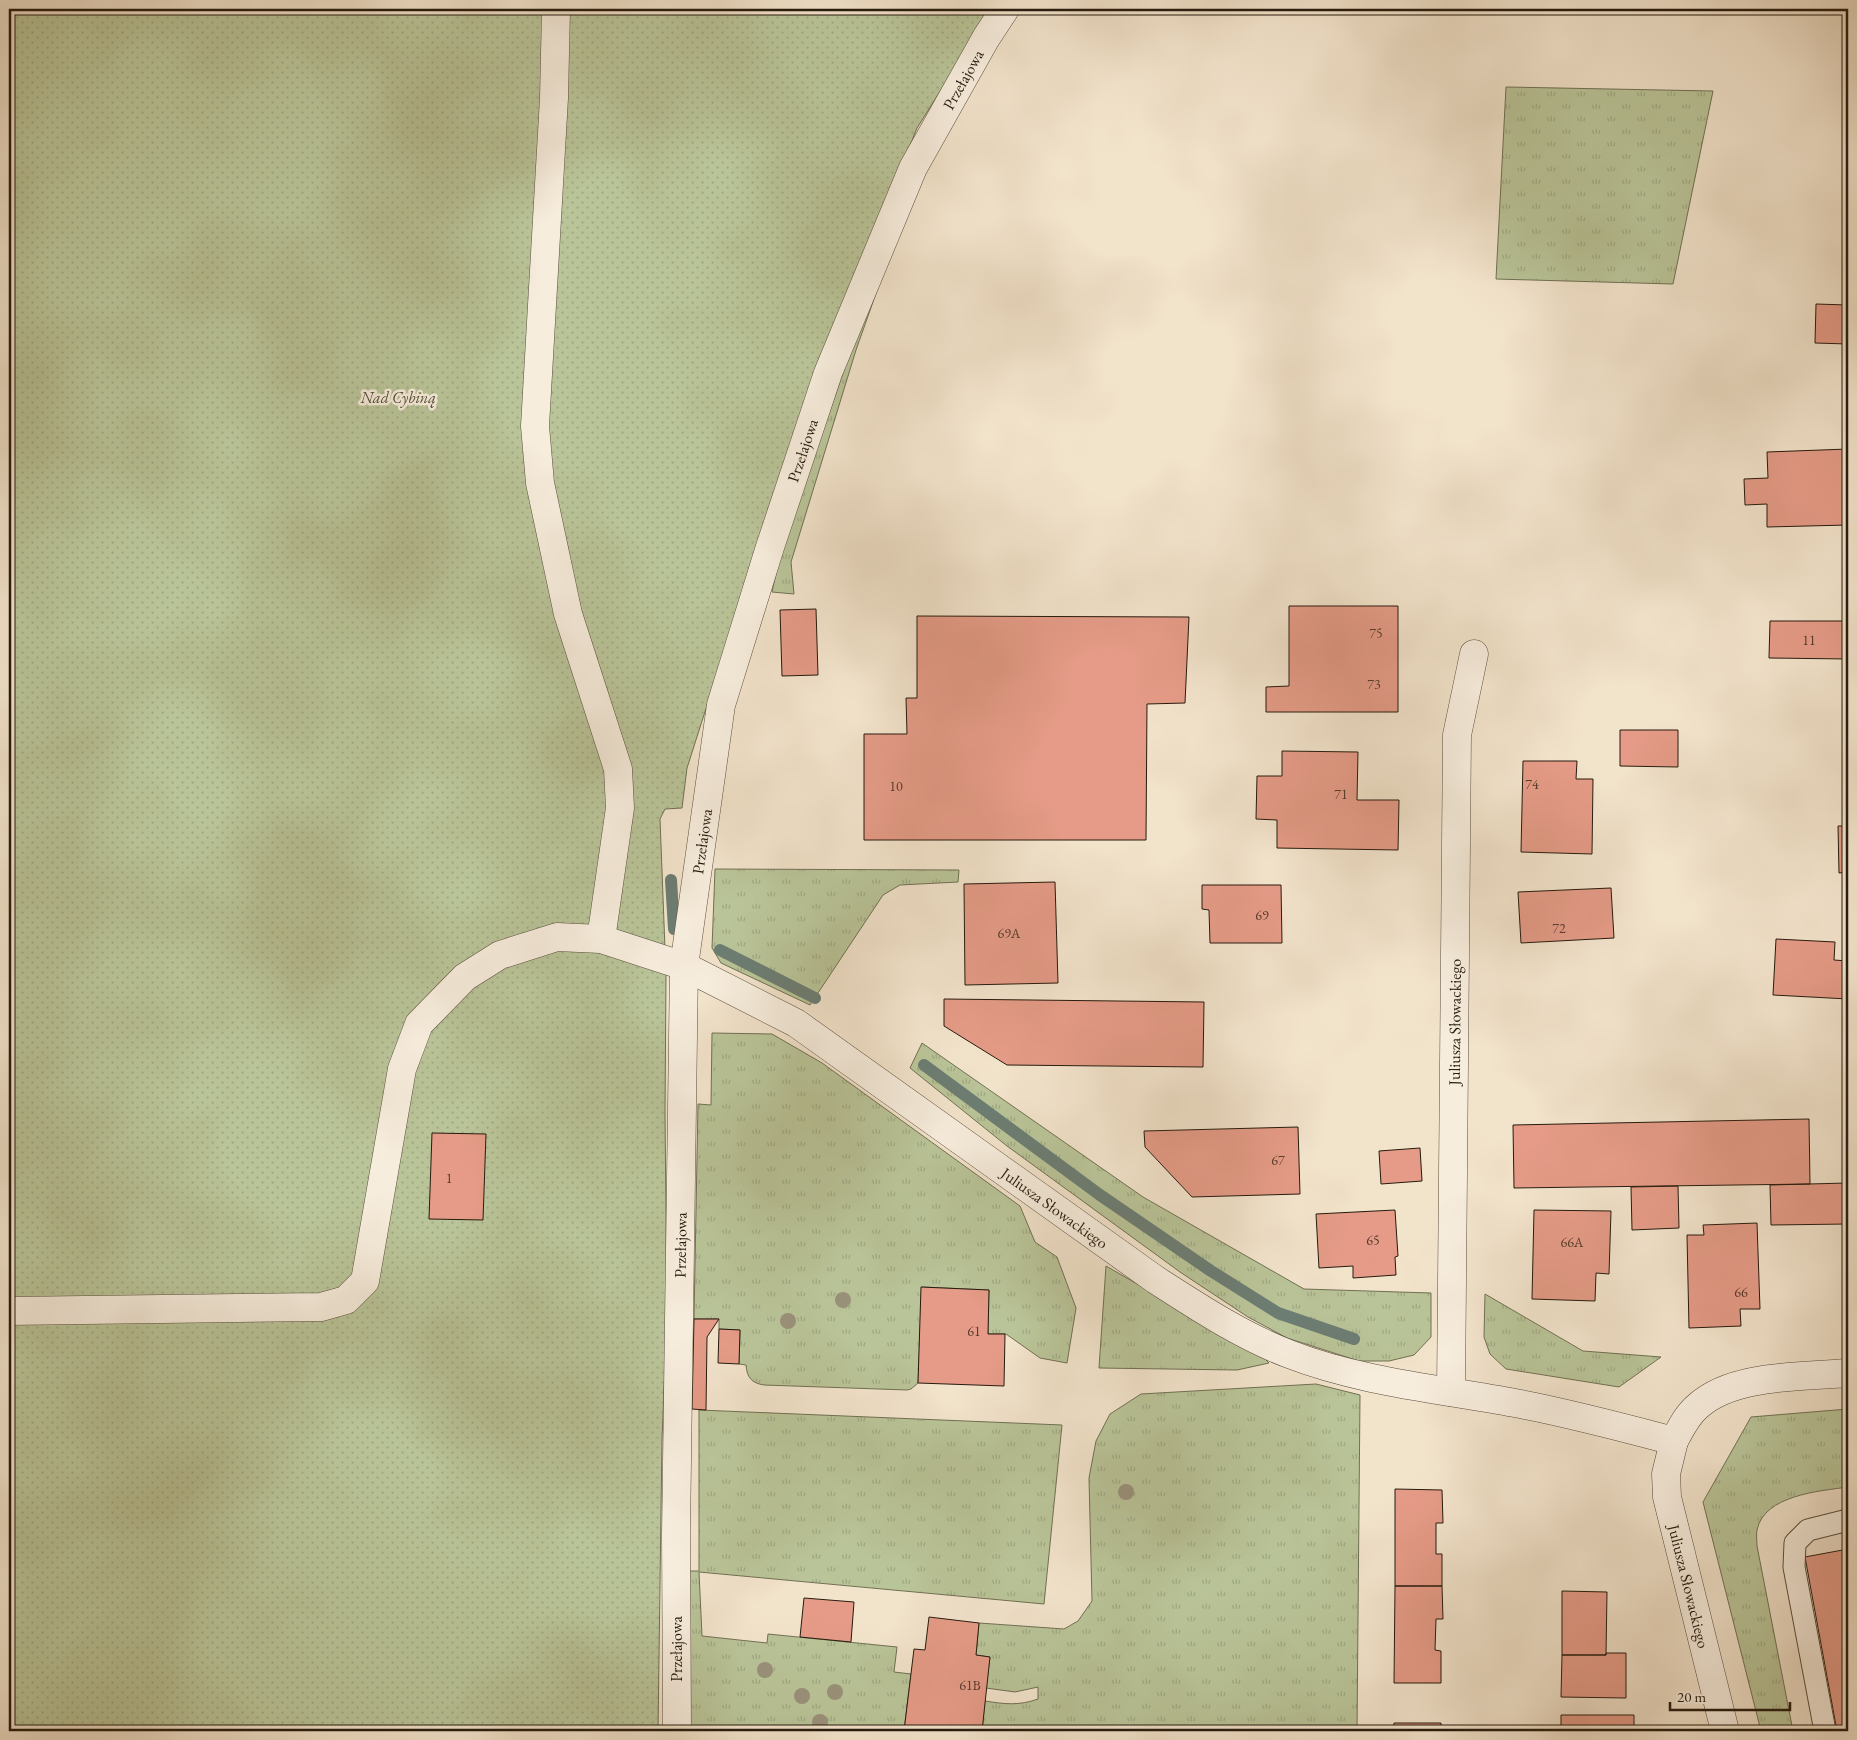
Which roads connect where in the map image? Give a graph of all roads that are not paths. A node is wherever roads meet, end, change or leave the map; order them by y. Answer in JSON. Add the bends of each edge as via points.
{"nodes":[{"id":1,"x":556,"y":9,"type":"edge"},
{"id":2,"x":1005,"y":9,"type":"edge"},
{"id":3,"x":1474,"y":654,"type":"dead end"},
{"id":4,"x":601,"y":939,"type":"junction"},
{"id":5,"x":684,"y":966,"type":"junction"},
{"id":6,"x":9,"y":1311,"type":"edge"},
{"id":7,"x":1848,"y":1373,"type":"edge"},
{"id":8,"x":1451,"y":1392,"type":"junction"},
{"id":9,"x":1674,"y":1440,"type":"junction"},
{"id":10,"x":1848,"y":1520,"type":"edge"},
{"id":11,"x":677,"y":1731,"type":"edge"},
{"id":12,"x":1725,"y":1731,"type":"edge"},
{"id":13,"x":1825,"y":1731,"type":"edge"}],
"edges":[{"from":1,"to":4,"type":"street","via":[[535,426],[540,483],[568,614],[618,770],[620,808]]},
{"from":2,"to":5,"type":"street","name":"Przełajowa","via":[[912,168],[828,373],[720,705]]},
{"from":3,"to":8,"type":"street","name":"Juliusza Słowackiego","via":[[1457,735]]},
{"from":4,"to":5,"type":"street","name":"Juliusza Słowackiego"},
{"from":4,"to":6,"type":"street","name":"Juliusza Słowackiego","via":[[556,937],[500,955],[465,977],[419,1024],[402,1069],[365,1281],[346,1300],[321,1307]]},
{"from":5,"to":8,"type":"street","name":"Juliusza Słowackiego","via":[[796,1022],[1156,1280],[1212,1315],[1300,1358],[1357,1375]]},
{"from":5,"to":11,"type":"street","name":"Przełajowa","via":[[676,1543]]},
{"from":7,"to":9,"type":"street","name":"Juliusza Słowackiego","via":[[1757,1381],[1729,1387],[1696,1407]]},
{"from":8,"to":9,"type":"street","name":"Juliusza Słowackiego","via":[[1543,1409]]},
{"from":9,"to":12,"type":"street","name":"Juliusza Słowackiego","via":[[1666,1474],[1668,1497]]},
{"from":10,"to":13,"type":"lane","via":[[1808,1530],[1795,1543],[1794,1567]]}]}
